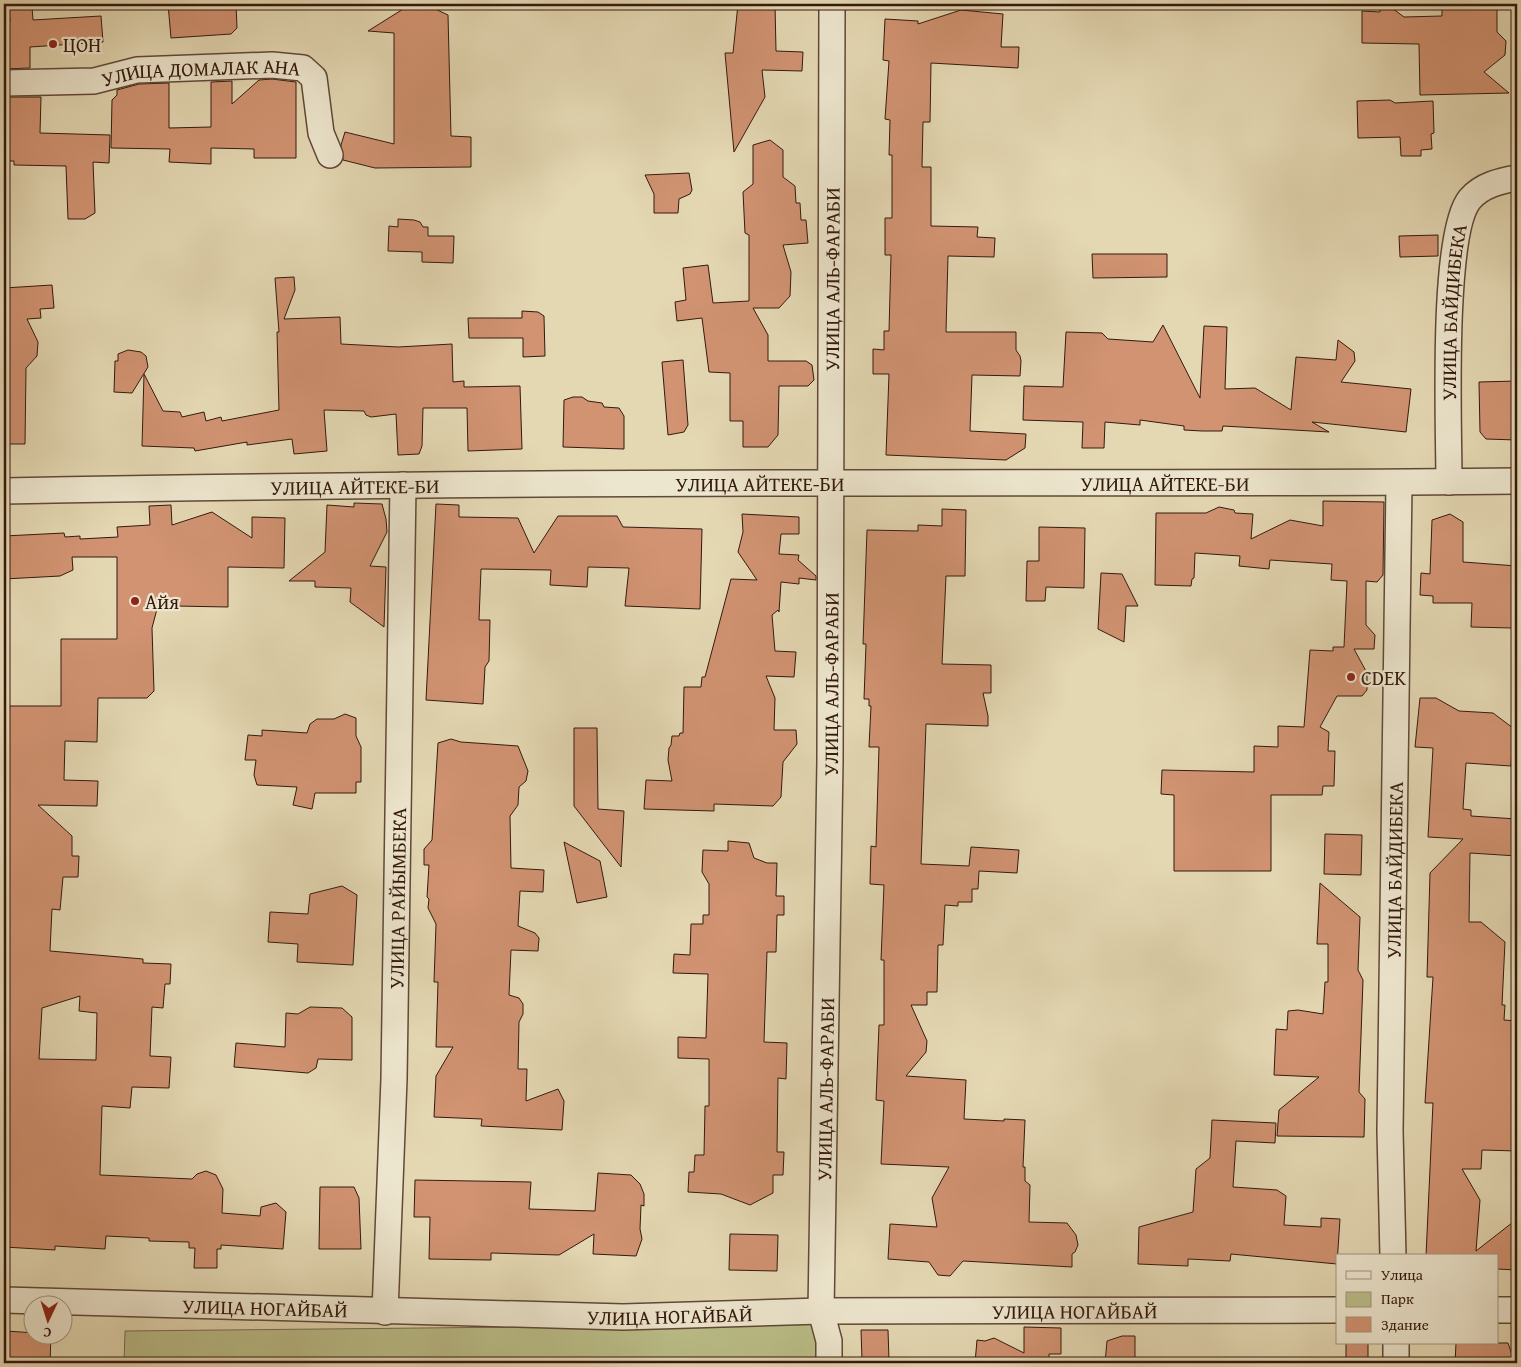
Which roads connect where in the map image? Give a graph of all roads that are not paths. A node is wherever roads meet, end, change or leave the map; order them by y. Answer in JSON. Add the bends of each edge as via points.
{"nodes":[{"id":1,"x":832,"y":4,"type":"edge"},
{"id":2,"x":4,"y":83,"type":"edge"},
{"id":3,"x":330,"y":155,"type":"dead end"},
{"id":4,"x":1517,"y":178,"type":"edge"},
{"id":5,"x":1517,"y":481,"type":"edge"},
{"id":6,"x":1449,"y":482,"type":"junction"},
{"id":7,"x":830,"y":483,"type":"junction"},
{"id":8,"x":1399,"y":484,"type":"junction"},
{"id":9,"x":403,"y":485,"type":"junction"},
{"id":10,"x":4,"y":491,"type":"edge"},
{"id":11,"x":1393,"y":1254,"type":"edge"},
{"id":12,"x":4,"y":1300,"type":"edge"},
{"id":13,"x":1336,"y":1310,"type":"edge"},
{"id":14,"x":1498,"y":1310,"type":"edge"},
{"id":15,"x":1517,"y":1310,"type":"edge"},
{"id":16,"x":821,"y":1311,"type":"junction"},
{"id":17,"x":385,"y":1312,"type":"junction"},
{"id":18,"x":1396,"y":1344,"type":"edge"},
{"id":19,"x":829,"y":1363,"type":"edge"},
{"id":20,"x":1396,"y":1363,"type":"edge"}],
"edges":[{"from":1,"to":7,"type":"street","name":"УЛИЦА АЛЬ-ФАРАБИ"},
{"from":2,"to":3,"type":"street","name":"УЛИЦА ДОМАЛАК АНА","via":[[94,81],[137,70],[272,65],[303,68],[314,78],[321,133]]},
{"from":4,"to":6,"type":"street","name":"УЛИЦА БАЙДИБЕКА","via":[[1483,188],[1469,200],[1462,212],[1455,241],[1449,332]]},
{"from":5,"to":6,"type":"street","name":"УЛИЦА АЙТЕКЕ-БИ"},
{"from":6,"to":8,"type":"street","name":"УЛИЦА АЙТЕКЕ-БИ"},
{"from":7,"to":8,"type":"street","name":"УЛИЦА АЙТЕКЕ-БИ"},
{"from":7,"to":9,"type":"street","name":"УЛИЦА АЙТЕКЕ-БИ"},
{"from":7,"to":16,"type":"street","name":"УЛИЦА АЛЬ-ФАРАБИ","via":[[830,761]]},
{"from":8,"to":11,"type":"street","name":"УЛИЦА БАЙДИБЕКА","via":[[1390,1130]]},
{"from":9,"to":10,"type":"street","name":"УЛИЦА АЙТЕКЕ-БИ"},
{"from":9,"to":17,"type":"street","name":"УЛИЦА РАЙЫМБЕКА","via":[[394,1079]]},
{"from":12,"to":17,"type":"street","name":"УЛИЦА НОГАЙБАЙ"},
{"from":13,"to":16,"type":"street","name":"УЛИЦА НОГАЙБАЙ"},
{"from":14,"to":15,"type":"street"},
{"from":16,"to":17,"type":"street","name":"УЛИЦА НОГАЙБАЙ","via":[[622,1317]]},
{"from":16,"to":19,"type":"street","name":"УЛИЦА АЛЬ-ФАРАБИ","via":[[829,1341]]},
{"from":18,"to":20,"type":"street"}]}
